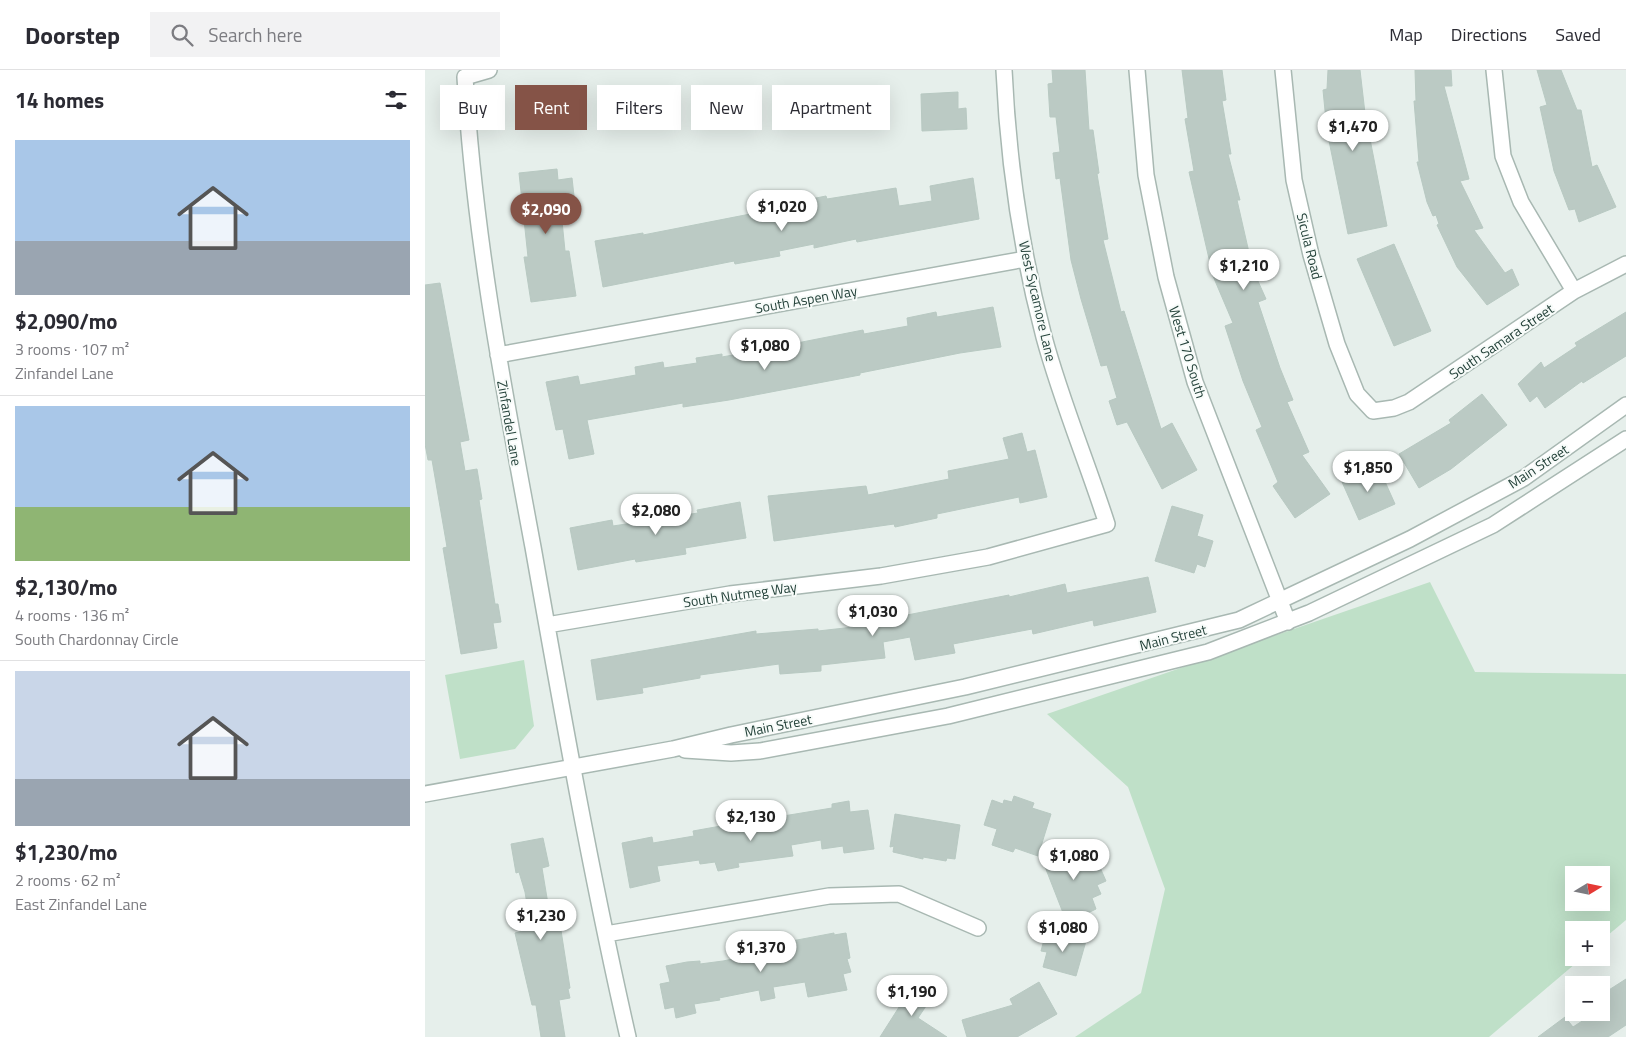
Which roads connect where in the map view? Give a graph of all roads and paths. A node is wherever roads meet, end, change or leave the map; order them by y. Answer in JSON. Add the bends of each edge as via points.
{"nodes":[{"id":1,"x":489,"y":70,"type":"edge"},
{"id":2,"x":1004,"y":70,"type":"edge"},
{"id":3,"x":1137,"y":70,"type":"edge"},
{"id":4,"x":1283,"y":70,"type":"edge"},
{"id":5,"x":1494,"y":70,"type":"edge"},
{"id":6,"x":1025,"y":259,"type":"junction"},
{"id":7,"x":1626,"y":264,"type":"edge"},
{"id":8,"x":1574,"y":291,"type":"junction"},
{"id":9,"x":498,"y":355,"type":"junction"},
{"id":10,"x":1626,"y":405,"type":"edge"},
{"id":11,"x":1373,"y":411,"type":"joint"},
{"id":12,"x":1626,"y":439,"type":"edge"},
{"id":13,"x":1107,"y":524,"type":"joint"},
{"id":14,"x":1280,"y":600,"type":"junction"},
{"id":15,"x":1288,"y":622,"type":"junction"},
{"id":16,"x":547,"y":625,"type":"junction"},
{"id":17,"x":673,"y":749,"type":"junction"},
{"id":18,"x":572,"y":767,"type":"junction"},
{"id":19,"x":425,"y":794,"type":"edge"},
{"id":20,"x":979,"y":928,"type":"dead end"},
{"id":21,"x":607,"y":934,"type":"junction"},
{"id":22,"x":628,"y":1037,"type":"edge"}],
"edges":[{"from":1,"to":9,"type":"street","name":"Zinfandel Lane","via":[[465,78],[482,255]]},
{"from":2,"to":6,"type":"street","name":"West Sycamore Lane","via":[[1006,118]]},
{"from":3,"to":14,"type":"street","name":"West 170 South","via":[[1146,175],[1166,277],[1195,382]]},
{"from":4,"to":11,"type":"street","name":"Sicula Road","via":[[1294,180],[1311,256],[1337,344],[1357,394]]},
{"from":5,"to":8,"type":"street","via":[[1503,156],[1521,202]]},
{"from":6,"to":9,"type":"street","name":"South Aspen Way"},
{"from":6,"to":13,"type":"street","name":"West Sycamore Lane","via":[[1044,338]]},
{"from":7,"to":8,"type":"street","name":"South Samara Street"},
{"from":8,"to":11,"type":"street","name":"South Samara Street","via":[[1409,402]]},
{"from":9,"to":16,"type":"street","name":"Zinfandel Lane"},
{"from":10,"to":14,"type":"street","name":"Main Street","via":[[1524,478],[1410,539]]},
{"from":12,"to":15,"type":"street","name":"Main Street","via":[[1493,525]]},
{"from":13,"to":16,"type":"street","name":"South Nutmeg Way","via":[[988,557],[881,576],[729,594]]},
{"from":14,"to":15,"type":"street","name":"West 170 South"},
{"from":14,"to":17,"type":"street","name":"Main Street","via":[[1239,620],[1171,638],[965,687]]},
{"from":15,"to":17,"type":"street","name":"Main Street","via":[[1208,652],[948,716],[760,750],[703,752]]},
{"from":16,"to":18,"type":"street","name":"Zinfandel Lane"},
{"from":17,"to":18,"type":"street","name":"Main Street"},
{"from":18,"to":19,"type":"street","name":"Main Street"},
{"from":18,"to":21,"type":"street","name":"Zinfandel Lane"},
{"from":20,"to":21,"type":"street","via":[[899,894],[829,896]]},
{"from":21,"to":22,"type":"street","name":"Zinfandel Lane"}]}
